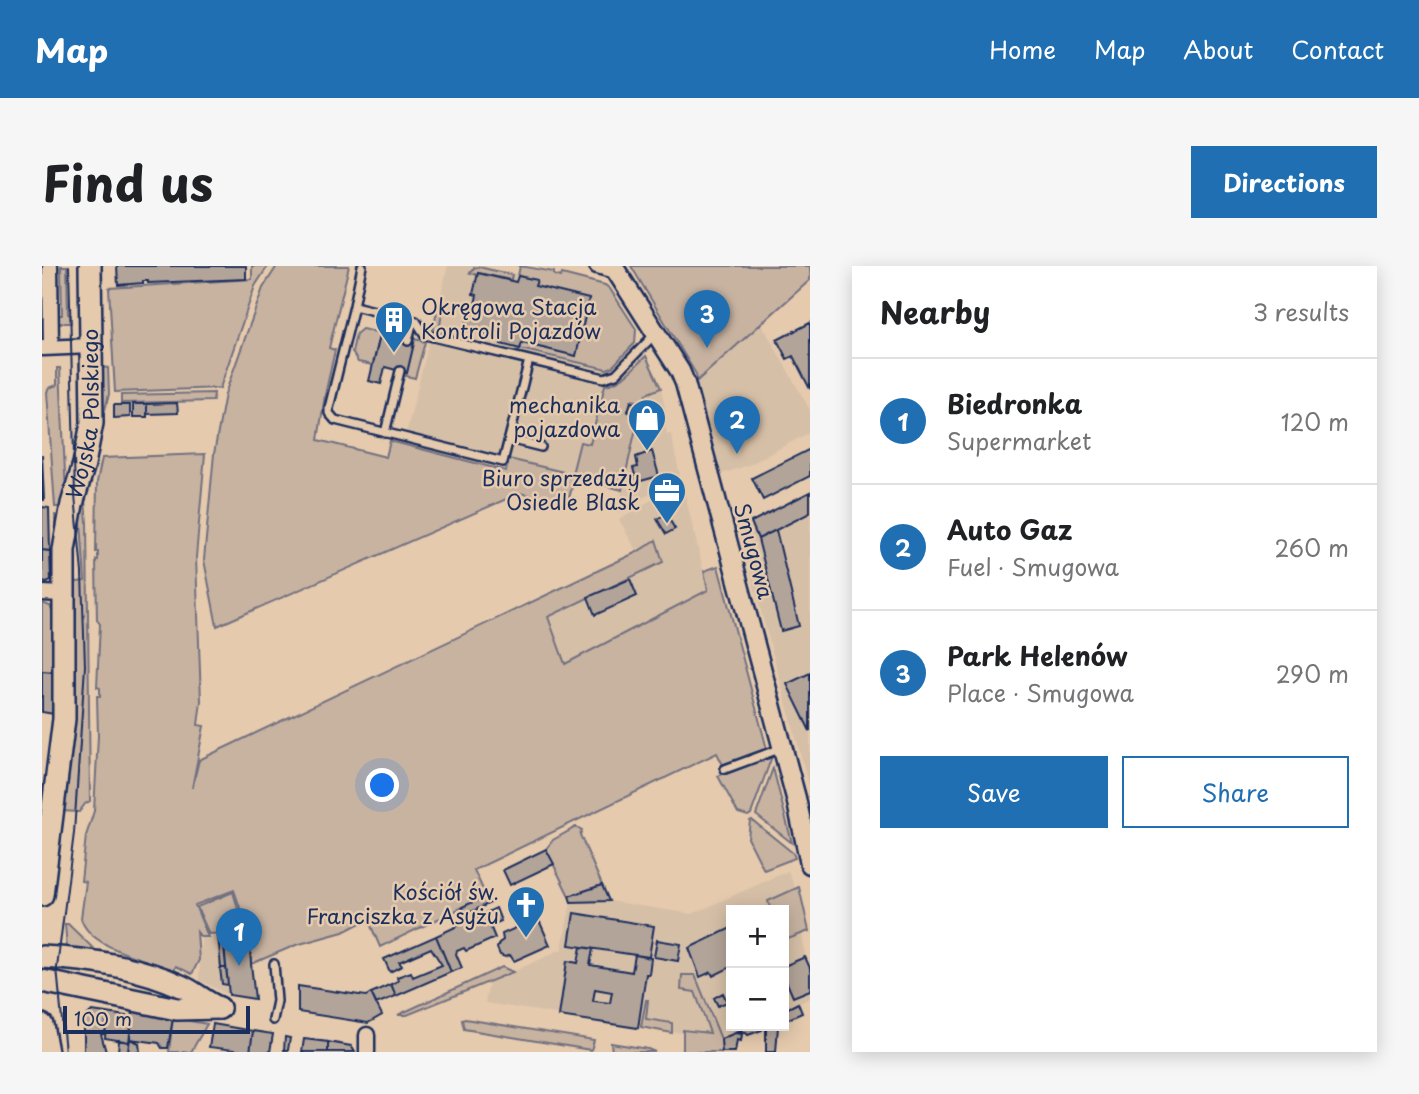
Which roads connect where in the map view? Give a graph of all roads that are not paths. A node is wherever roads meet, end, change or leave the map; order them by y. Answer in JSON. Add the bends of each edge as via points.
{"nodes":[{"id":1,"x":50,"y":266,"type":"edge"},
{"id":2,"x":90,"y":266,"type":"edge"},
{"id":3,"x":362,"y":266,"type":"edge"},
{"id":4,"x":597,"y":266,"type":"edge"},
{"id":5,"x":615,"y":268,"type":"edge"},
{"id":6,"x":354,"y":306,"type":"junction"},
{"id":7,"x":413,"y":320,"type":"junction"},
{"id":8,"x":656,"y":334,"type":"junction"},
{"id":9,"x":408,"y":341,"type":"dead end"},
{"id":10,"x":91,"y":346,"type":"junction"},
{"id":11,"x":47,"y":347,"type":"edge"},
{"id":12,"x":529,"y":360,"type":"junction"},
{"id":13,"x":400,"y":371,"type":"dead end"},
{"id":14,"x":385,"y":433,"type":"junction"},
{"id":15,"x":509,"y":439,"type":"junction"},
{"id":16,"x":541,"y":447,"type":"dead end"},
{"id":17,"x":42,"y":593,"type":"edge"},
{"id":18,"x":64,"y":594,"type":"junction"},
{"id":19,"x":782,"y":748,"type":"junction"},
{"id":20,"x":725,"y":769,"type":"dead end"},
{"id":21,"x":810,"y":864,"type":"edge"},
{"id":22,"x":42,"y":895,"type":"edge"},
{"id":23,"x":42,"y":957,"type":"edge"},
{"id":24,"x":274,"y":964,"type":"dead end"},
{"id":25,"x":42,"y":981,"type":"edge"},
{"id":26,"x":272,"y":1020,"type":"dead end"},
{"id":27,"x":42,"y":1025,"type":"edge"},
{"id":28,"x":367,"y":1035,"type":"dead end"},
{"id":29,"x":47,"y":1052,"type":"edge"},
{"id":30,"x":368,"y":1052,"type":"edge"}],
"edges":[{"from":1,"to":11,"type":"street"},
{"from":2,"to":10,"type":"main road","name":"Wojska Polskiego"},
{"from":3,"to":6,"type":"lane"},
{"from":4,"to":5,"type":"street"},
{"from":5,"to":8,"type":"street","name":"Smugowa"},
{"from":6,"to":7,"type":"lane"},
{"from":6,"to":14,"type":"lane","via":[[329,413],[335,420]]},
{"from":7,"to":9,"type":"lane"},
{"from":7,"to":12,"type":"lane","via":[[425,335]]},
{"from":8,"to":12,"type":"lane","via":[[611,377]]},
{"from":8,"to":19,"type":"street","name":"Smugowa","via":[[685,383]]},
{"from":10,"to":11,"type":"street"},
{"from":10,"to":18,"type":"main road","name":"Wojska Polskiego","via":[[92,423],[65,540]]},
{"from":12,"to":15,"type":"lane"},
{"from":13,"to":14,"type":"lane"},
{"from":14,"to":15,"type":"lane","via":[[500,462]]},
{"from":15,"to":16,"type":"lane"},
{"from":17,"to":18,"type":"street"},
{"from":18,"to":22,"type":"main road","name":"Wojska Polskiego","via":[[63,743]]},
{"from":19,"to":20,"type":"lane"},
{"from":19,"to":21,"type":"street","name":"Smugowa"},
{"from":23,"to":25,"type":"main road","via":[[147,973],[219,1008],[177,1009]]},
{"from":24,"to":26,"type":"lane","via":[[277,1001]]},
{"from":27,"to":29,"type":"main road"},
{"from":28,"to":30,"type":"street"}]}
